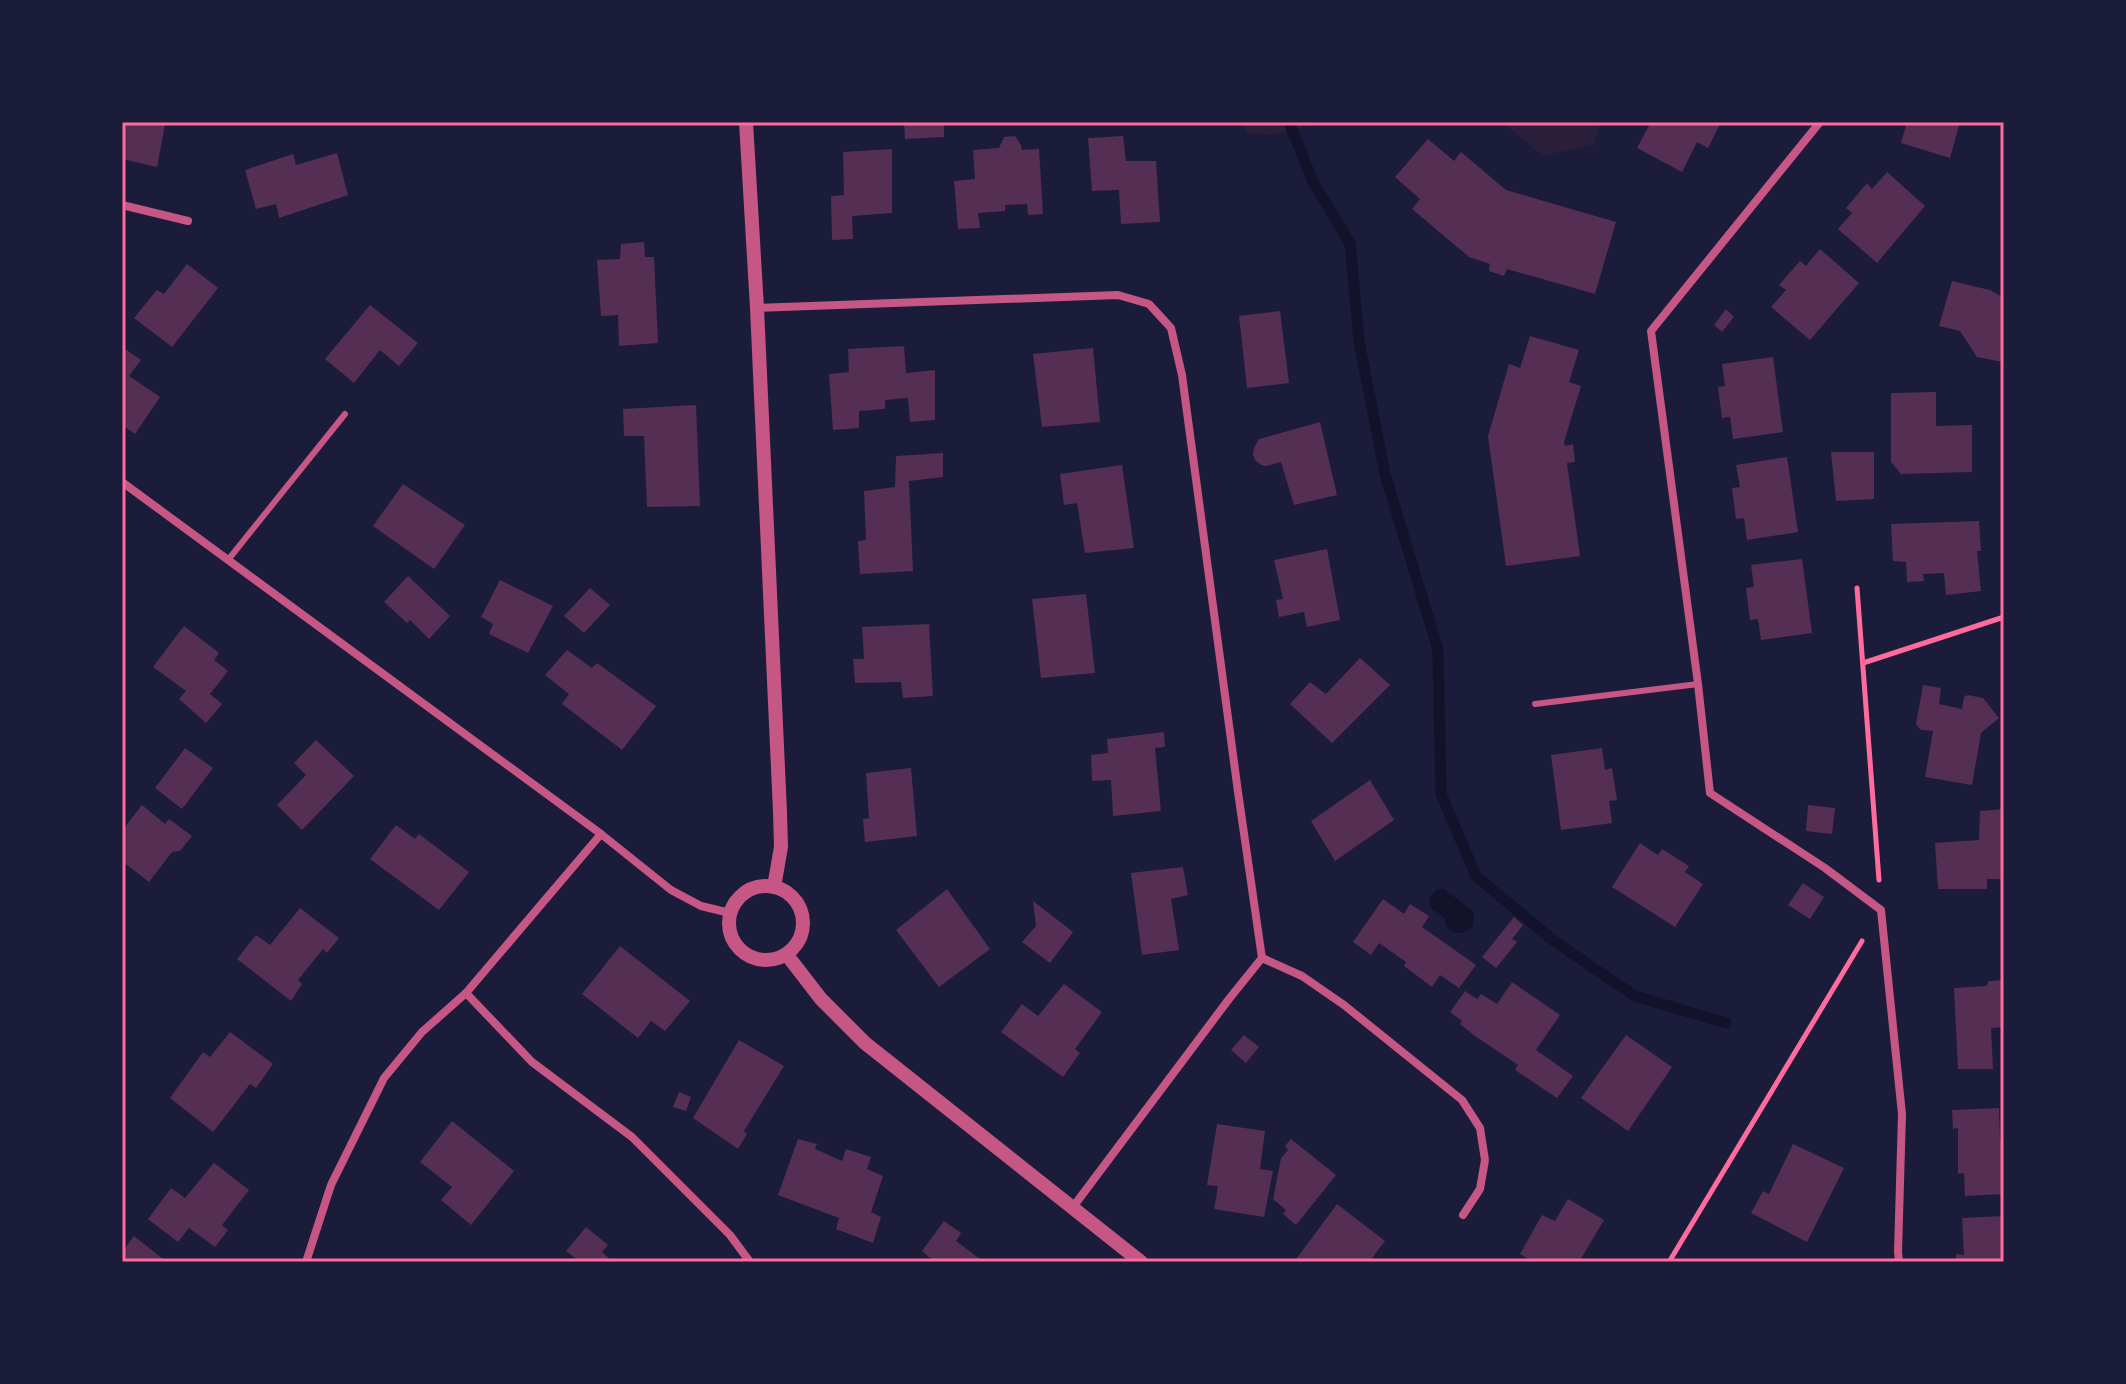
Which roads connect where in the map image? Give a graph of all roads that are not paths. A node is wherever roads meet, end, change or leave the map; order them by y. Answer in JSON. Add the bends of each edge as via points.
{"nodes":[{"id":1,"x":746,"y":122,"type":"edge"},
{"id":2,"x":1820,"y":122,"type":"edge"},
{"id":3,"x":122,"y":205,"type":"edge"},
{"id":4,"x":188,"y":221,"type":"dead end"},
{"id":5,"x":757,"y":308,"type":"junction"},
{"id":6,"x":345,"y":414,"type":"dead end"},
{"id":7,"x":122,"y":482,"type":"edge"},
{"id":8,"x":228,"y":560,"type":"junction"},
{"id":9,"x":1698,"y":684,"type":"junction"},
{"id":10,"x":1535,"y":704,"type":"dead end"},
{"id":11,"x":601,"y":834,"type":"junction"},
{"id":12,"x":774,"y":887,"type":"junction"},
{"id":13,"x":730,"y":913,"type":"junction"},
{"id":14,"x":787,"y":955,"type":"junction"},
{"id":15,"x":1262,"y":958,"type":"junction"},
{"id":16,"x":466,"y":993,"type":"junction"},
{"id":17,"x":1073,"y":1207,"type":"junction"},
{"id":18,"x":1463,"y":1215,"type":"dead end"},
{"id":19,"x":306,"y":1262,"type":"edge"},
{"id":20,"x":750,"y":1262,"type":"edge"},
{"id":21,"x":1141,"y":1262,"type":"edge"},
{"id":22,"x":1899,"y":1262,"type":"edge"}],
"edges":[{"from":1,"to":5,"type":"street"},
{"from":2,"to":9,"type":"street","via":[[1651,331]]},
{"from":3,"to":4,"type":"street"},
{"from":5,"to":12,"type":"street","via":[[780,812]]},
{"from":5,"to":15,"type":"street","via":[[1118,295],[1149,304],[1171,328],[1182,375]]},
{"from":6,"to":8,"type":"lane"},
{"from":7,"to":8,"type":"street"},
{"from":8,"to":11,"type":"street"},
{"from":9,"to":10,"type":"lane"},
{"from":9,"to":22,"type":"street","via":[[1710,793],[1881,910],[1902,1114]]},
{"from":11,"to":13,"type":"street","via":[[671,890],[701,906]]},
{"from":11,"to":16,"type":"street"},
{"from":12,"to":13,"type":"street","via":[[742,894]]},
{"from":12,"to":14,"type":"street","via":[[795,899],[801,910],[802,935]]},
{"from":13,"to":14,"type":"street","via":[[730,936],[744,954],[765,961]]},
{"from":14,"to":17,"type":"street","via":[[865,1043]]},
{"from":15,"to":17,"type":"street"},
{"from":15,"to":18,"type":"street","via":[[1302,976],[1344,1005],[1462,1100],[1480,1128],[1485,1160],[1480,1189]]},
{"from":16,"to":19,"type":"street","via":[[422,1032],[384,1078],[331,1185]]},
{"from":16,"to":20,"type":"street","via":[[532,1062],[632,1137]]},
{"from":17,"to":21,"type":"street"}]}
